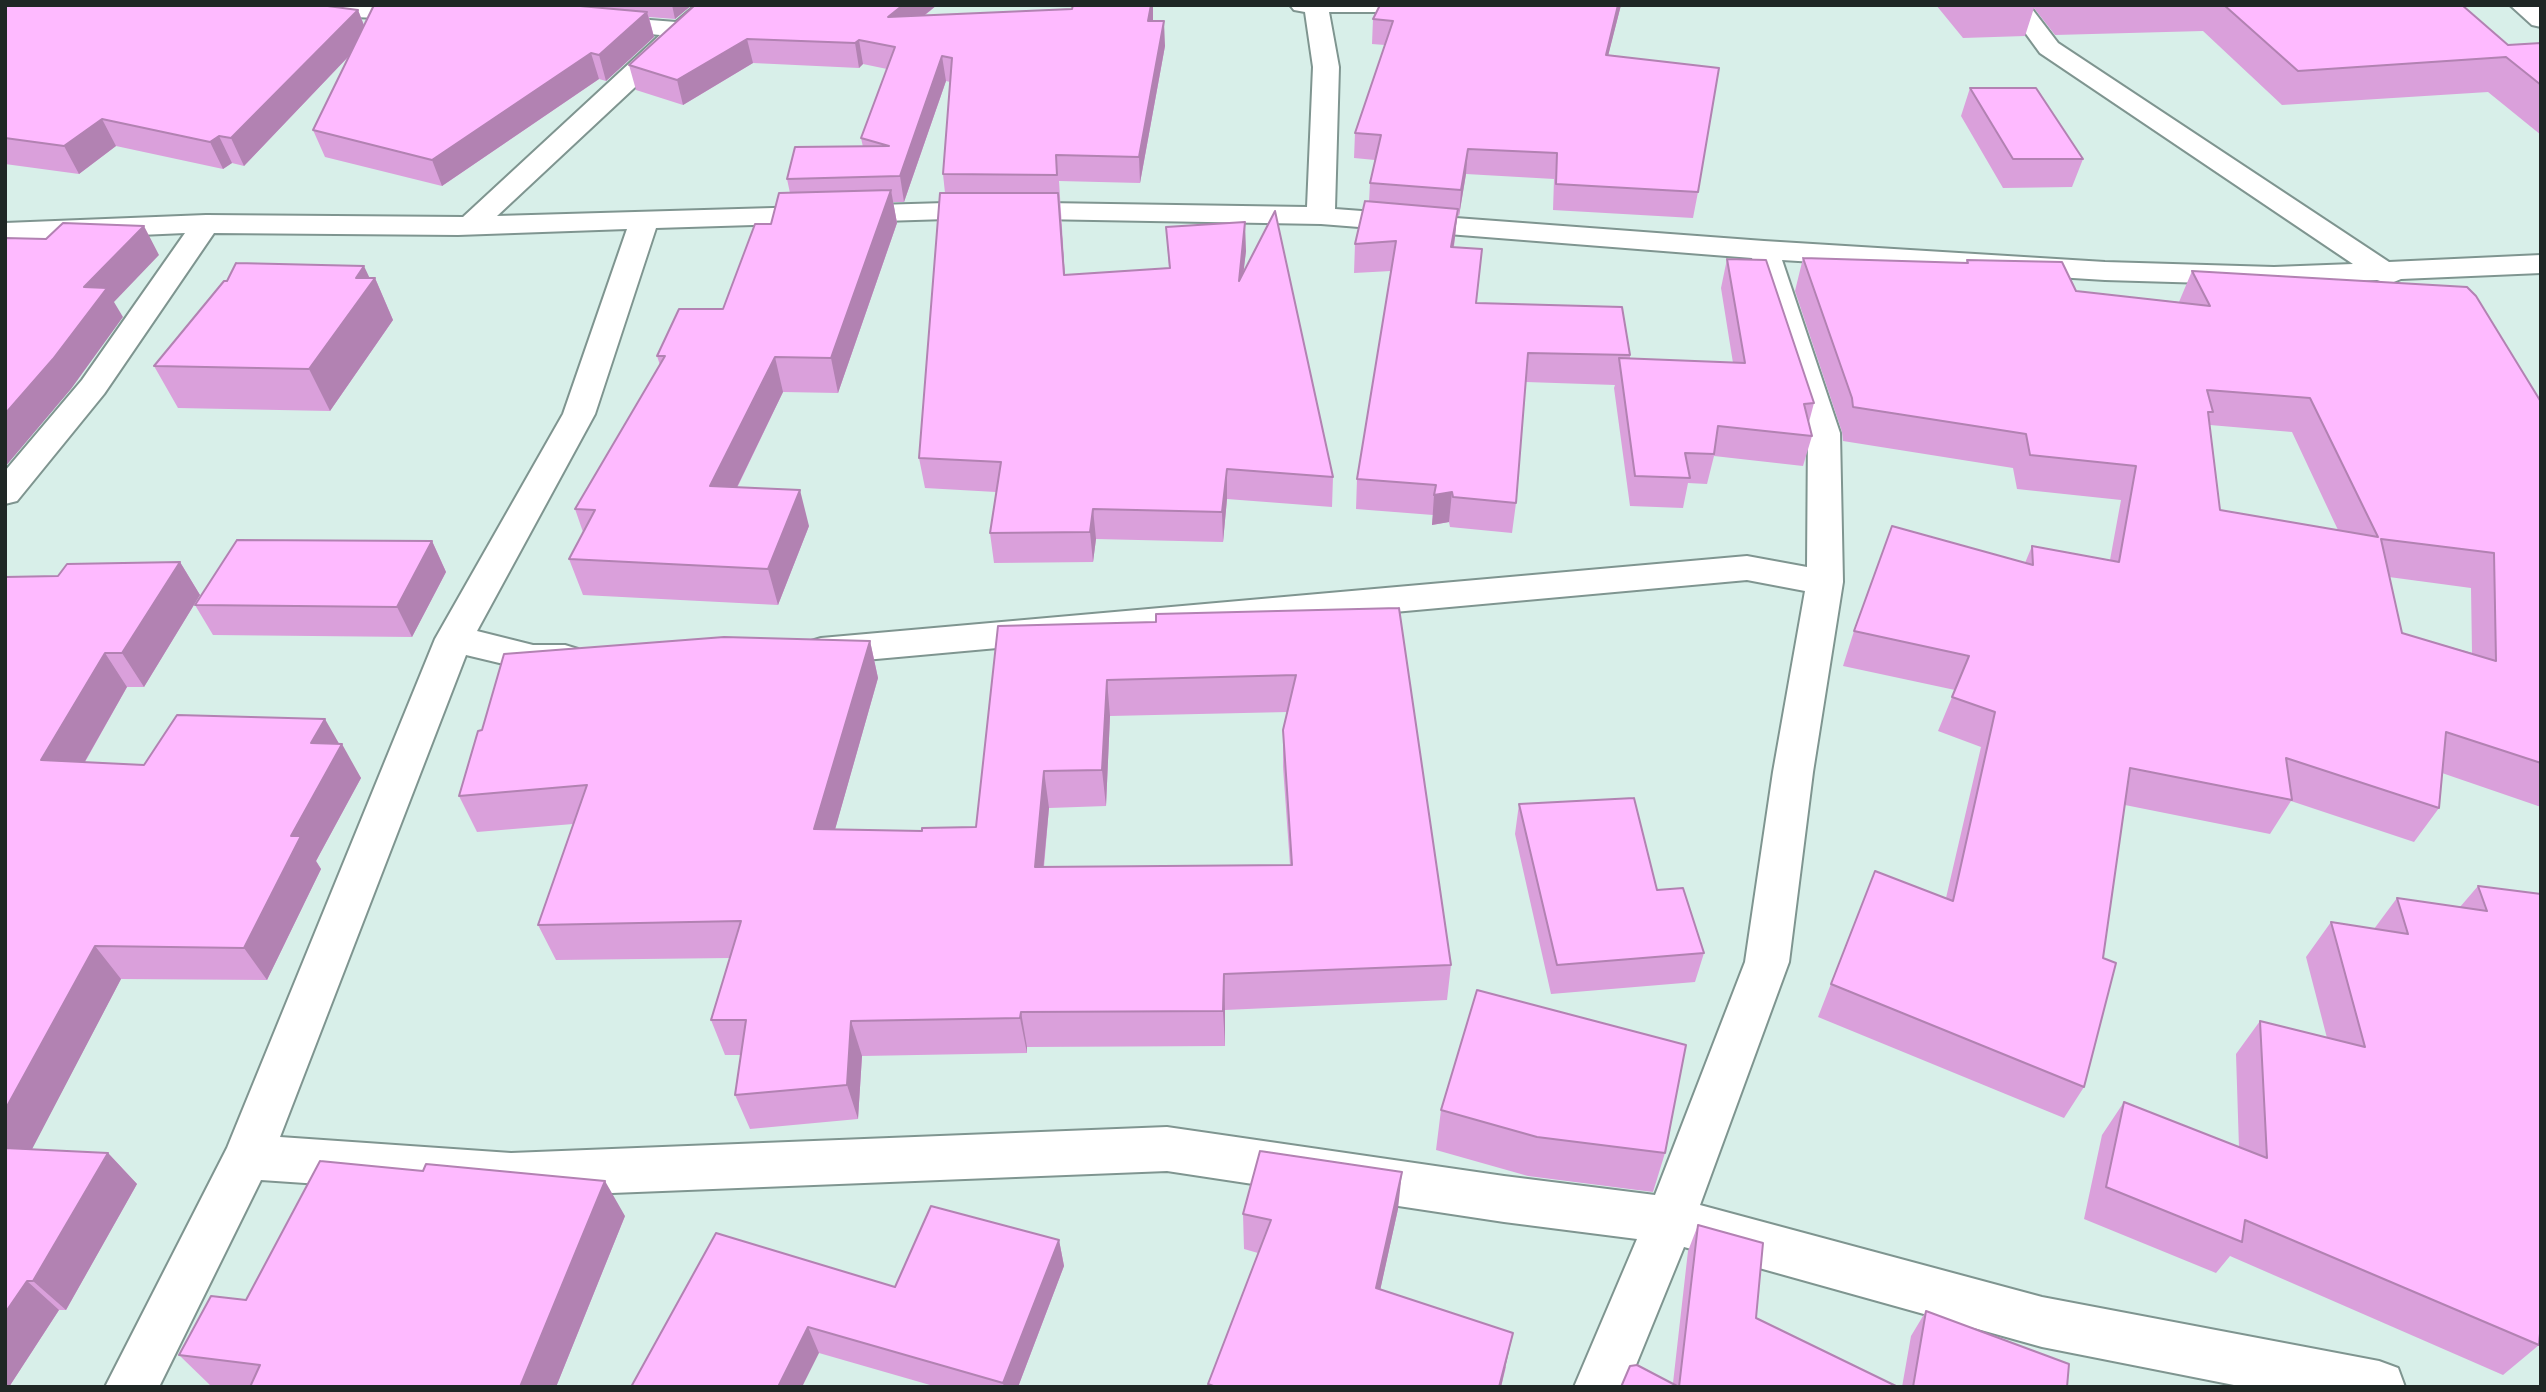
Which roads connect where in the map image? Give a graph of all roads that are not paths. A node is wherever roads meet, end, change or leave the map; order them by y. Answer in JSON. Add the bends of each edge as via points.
{"nodes":[{"id":1,"x":711,"y":5,"type":"edge"},
{"id":2,"x":1379,"y":5,"type":"edge"},
{"id":3,"x":1386,"y":5,"type":"edge"},
{"id":4,"x":2017,"y":5,"type":"edge"},
{"id":5,"x":2522,"y":5,"type":"edge"},
{"id":6,"x":1312,"y":6,"type":"edge"},
{"id":7,"x":1398,"y":6,"type":"edge"},
{"id":8,"x":290,"y":8,"type":"edge"},
{"id":9,"x":452,"y":14,"type":"edge"},
{"id":10,"x":2541,"y":20,"type":"edge"},
{"id":11,"x":573,"y":21,"type":"edge"},
{"id":12,"x":681,"y":30,"type":"junction"},
{"id":13,"x":1321,"y":216,"type":"junction"},
{"id":14,"x":643,"y":221,"type":"junction"},
{"id":15,"x":206,"y":224,"type":"junction"},
{"id":16,"x":471,"y":225,"type":"junction"},
{"id":17,"x":5,"y":232,"type":"edge"},
{"id":18,"x":1764,"y":250,"type":"junction"},
{"id":19,"x":2541,"y":264,"type":"edge"},
{"id":20,"x":2383,"y":272,"type":"junction"},
{"id":21,"x":2432,"y":296,"type":"edge"},
{"id":22,"x":5,"y":493,"type":"edge"},
{"id":23,"x":1825,"y":582,"type":"junction"},
{"id":24,"x":454,"y":639,"type":"junction"},
{"id":25,"x":788,"y":654,"type":"edge"},
{"id":26,"x":599,"y":658,"type":"edge"},
{"id":27,"x":248,"y":1157,"type":"junction"},
{"id":28,"x":1670,"y":1220,"type":"junction"},
{"id":29,"x":131,"y":1387,"type":"edge"},
{"id":30,"x":1600,"y":1387,"type":"edge"},
{"id":31,"x":2379,"y":1387,"type":"edge"}],
"edges":[{"from":1,"to":12,"type":"street"},
{"from":2,"to":6,"type":"street"},
{"from":3,"to":7,"type":"street"},
{"from":4,"to":20,"type":"street","via":[[2049,48]]},
{"from":5,"to":10,"type":"street"},
{"from":6,"to":13,"type":"street","via":[[1326,67]]},
{"from":8,"to":9,"type":"street"},
{"from":11,"to":12,"type":"street"},
{"from":12,"to":16,"type":"street"},
{"from":13,"to":14,"type":"street","via":[[980,210]]},
{"from":13,"to":18,"type":"street"},
{"from":14,"to":16,"type":"street"},
{"from":14,"to":24,"type":"street","via":[[579,414]]},
{"from":15,"to":16,"type":"street"},
{"from":15,"to":17,"type":"street"},
{"from":15,"to":22,"type":"street","via":[[93,387]]},
{"from":18,"to":20,"type":"street","via":[[2105,271],[2274,276]]},
{"from":18,"to":23,"type":"street","via":[[1824,433]]},
{"from":19,"to":20,"type":"street"},
{"from":20,"to":21,"type":"street"},
{"from":23,"to":25,"type":"street","via":[[1747,568]]},
{"from":23,"to":28,"type":"street","via":[[1767,962]]},
{"from":24,"to":26,"type":"street","via":[[533,658]]},
{"from":24,"to":27,"type":"street"},
{"from":27,"to":28,"type":"street","via":[[511,1175],[1167,1149]]},
{"from":27,"to":29,"type":"street"},
{"from":28,"to":30,"type":"street"},
{"from":28,"to":31,"type":"street","via":[[2042,1322]]}]}
